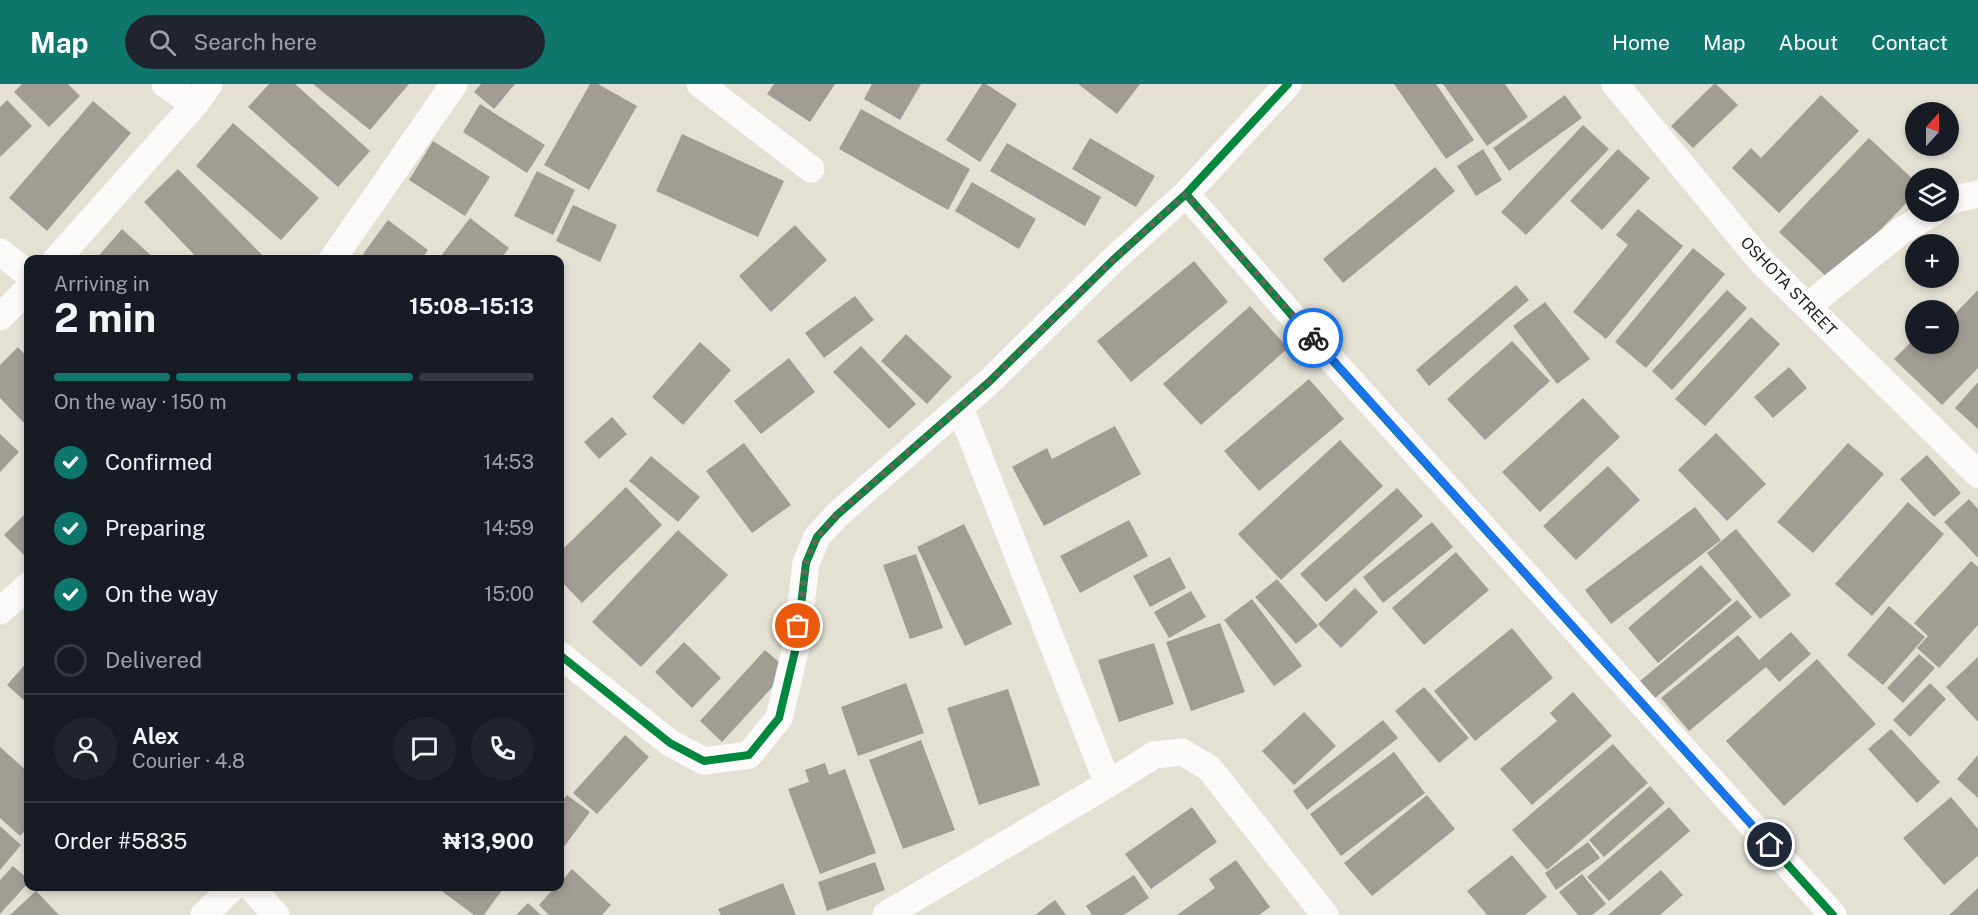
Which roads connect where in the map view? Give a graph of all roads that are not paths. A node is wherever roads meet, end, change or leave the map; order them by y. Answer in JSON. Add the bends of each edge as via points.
{"nodes":[{"id":1,"x":165,"y":84,"type":"edge"},
{"id":2,"x":454,"y":84,"type":"edge"},
{"id":3,"x":700,"y":84,"type":"edge"},
{"id":4,"x":1288,"y":84,"type":"edge"},
{"id":5,"x":1615,"y":84,"type":"edge"},
{"id":6,"x":202,"y":94,"type":"edge"},
{"id":7,"x":811,"y":170,"type":"dead end"},
{"id":8,"x":1186,"y":194,"type":"junction"},
{"id":9,"x":1978,"y":195,"type":"edge"},
{"id":10,"x":1959,"y":198,"type":"edge"},
{"id":11,"x":1917,"y":222,"type":"edge"},
{"id":12,"x":0,"y":252,"type":"edge"},
{"id":13,"x":60,"y":255,"type":"edge"},
{"id":14,"x":335,"y":255,"type":"edge"},
{"id":15,"x":24,"y":271,"type":"edge"},
{"id":16,"x":24,"y":293,"type":"edge"},
{"id":17,"x":1808,"y":306,"type":"junction"},
{"id":18,"x":0,"y":317,"type":"edge"},
{"id":19,"x":960,"y":408,"type":"junction"},
{"id":20,"x":1978,"y":474,"type":"edge"},
{"id":21,"x":24,"y":590,"type":"edge"},
{"id":22,"x":0,"y":611,"type":"edge"},
{"id":23,"x":564,"y":658,"type":"edge"},
{"id":24,"x":1108,"y":784,"type":"junction"},
{"id":25,"x":229,"y":891,"type":"edge"},
{"id":26,"x":254,"y":891,"type":"edge"},
{"id":27,"x":204,"y":915,"type":"edge"},
{"id":28,"x":276,"y":915,"type":"edge"},
{"id":29,"x":886,"y":915,"type":"edge"},
{"id":30,"x":1325,"y":915,"type":"edge"},
{"id":31,"x":1833,"y":915,"type":"edge"}],
"edges":[{"from":1,"to":6,"type":"street"},
{"from":2,"to":14,"type":"street"},
{"from":3,"to":7,"type":"street"},
{"from":4,"to":8,"type":"street"},
{"from":5,"to":17,"type":"street","name":"OSHOTA STREET","via":[[1760,260]]},
{"from":6,"to":13,"type":"street"},
{"from":8,"to":19,"type":"street"},
{"from":8,"to":31,"type":"street"},
{"from":9,"to":10,"type":"street"},
{"from":11,"to":17,"type":"street"},
{"from":12,"to":15,"type":"street"},
{"from":16,"to":18,"type":"street"},
{"from":17,"to":20,"type":"street","name":"OSHOTA STREET"},
{"from":19,"to":23,"type":"street","via":[[837,514],[817,537],[806,563],[796,647],[779,718],[749,755],[704,760],[669,743]]},
{"from":19,"to":24,"type":"street"},
{"from":21,"to":22,"type":"street"},
{"from":24,"to":29,"type":"street"},
{"from":24,"to":30,"type":"street","via":[[1154,755],[1182,752],[1209,768]]},
{"from":25,"to":27,"type":"street"},
{"from":26,"to":28,"type":"street"}]}
